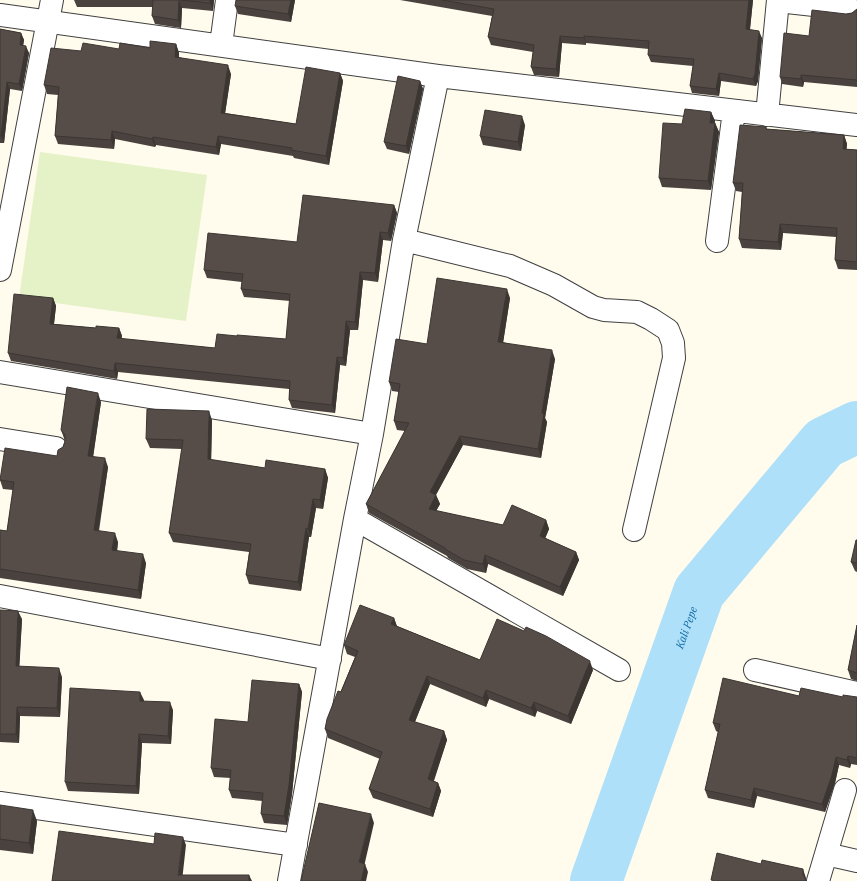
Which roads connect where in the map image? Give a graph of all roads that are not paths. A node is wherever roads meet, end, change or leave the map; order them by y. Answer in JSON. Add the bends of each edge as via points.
{"nodes":[{"id":1,"x":52,"y":0,"type":"edge"},
{"id":2,"x":227,"y":0,"type":"edge"},
{"id":3,"x":778,"y":0,"type":"edge"},
{"id":4,"x":850,"y":9,"type":"dead end"},
{"id":5,"x":0,"y":15,"type":"edge"},
{"id":6,"x":48,"y":21,"type":"junction"},
{"id":7,"x":222,"y":45,"type":"junction"},
{"id":8,"x":438,"y":76,"type":"junction"},
{"id":9,"x":734,"y":111,"type":"junction"},
{"id":10,"x":767,"y":115,"type":"junction"},
{"id":11,"x":857,"y":125,"type":"edge"},
{"id":12,"x":404,"y":240,"type":"junction"},
{"id":13,"x":717,"y":241,"type":"dead end"},
{"id":14,"x":0,"y":270,"type":"edge"},
{"id":15,"x":0,"y":372,"type":"edge"},
{"id":16,"x":372,"y":434,"type":"junction"},
{"id":17,"x":0,"y":439,"type":"edge"},
{"id":18,"x":56,"y":448,"type":"dead end"},
{"id":19,"x":355,"y":519,"type":"junction"},
{"id":20,"x":634,"y":530,"type":"dead end"},
{"id":21,"x":0,"y":596,"type":"edge"},
{"id":22,"x":330,"y":659,"type":"junction"},
{"id":23,"x":619,"y":670,"type":"dead end"},
{"id":24,"x":755,"y":670,"type":"dead end"},
{"id":25,"x":857,"y":693,"type":"edge"},
{"id":26,"x":845,"y":790,"type":"dead end"},
{"id":27,"x":0,"y":803,"type":"edge"},
{"id":28,"x":296,"y":845,"type":"junction"},
{"id":29,"x":826,"y":854,"type":"junction"},
{"id":30,"x":857,"y":861,"type":"edge"},
{"id":31,"x":289,"y":881,"type":"edge"},
{"id":32,"x":818,"y":881,"type":"edge"}],
"edges":[{"from":1,"to":6,"type":"street"},
{"from":2,"to":7,"type":"street"},
{"from":3,"to":4,"type":"street"},
{"from":3,"to":10,"type":"street"},
{"from":5,"to":6,"type":"street"},
{"from":6,"to":7,"type":"street"},
{"from":6,"to":14,"type":"street"},
{"from":7,"to":8,"type":"street"},
{"from":8,"to":9,"type":"street"},
{"from":8,"to":12,"type":"street"},
{"from":9,"to":10,"type":"street"},
{"from":9,"to":13,"type":"street"},
{"from":10,"to":11,"type":"street"},
{"from":12,"to":16,"type":"street"},
{"from":12,"to":20,"type":"street","via":[[510,266],[554,285],[592,307],[638,312],[668,330],[673,343],[674,358]]},
{"from":15,"to":16,"type":"street"},
{"from":16,"to":19,"type":"street"},
{"from":17,"to":18,"type":"street"},
{"from":19,"to":22,"type":"street"},
{"from":19,"to":23,"type":"street"},
{"from":21,"to":22,"type":"street"},
{"from":22,"to":28,"type":"street"},
{"from":24,"to":25,"type":"street"},
{"from":26,"to":29,"type":"street"},
{"from":27,"to":28,"type":"street"},
{"from":28,"to":31,"type":"street"},
{"from":29,"to":30,"type":"street"},
{"from":29,"to":32,"type":"street"}]}
